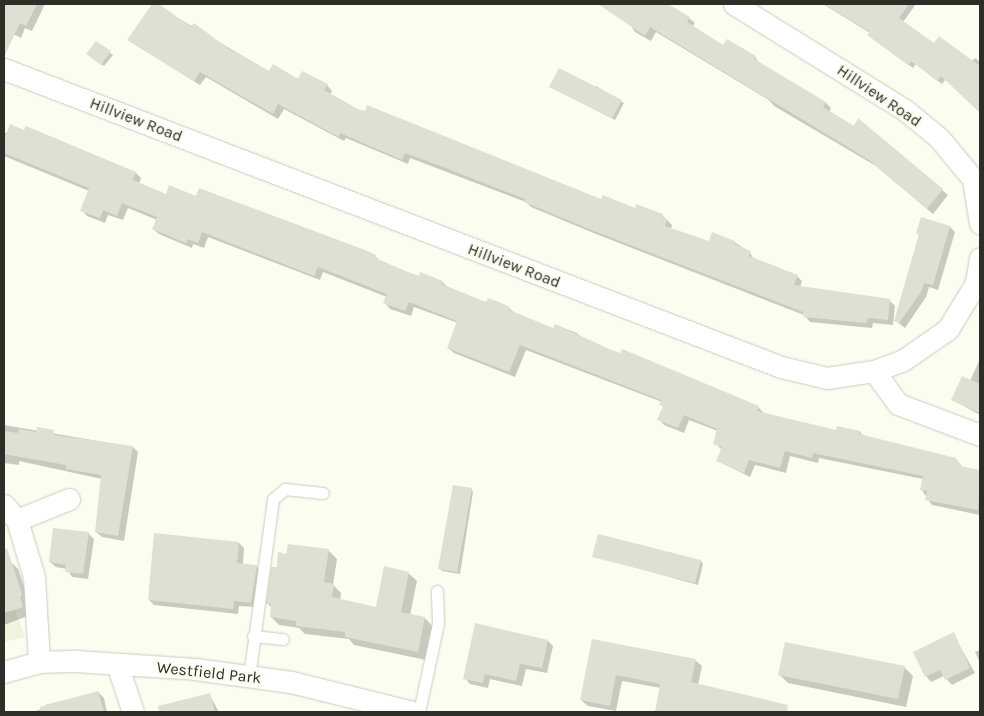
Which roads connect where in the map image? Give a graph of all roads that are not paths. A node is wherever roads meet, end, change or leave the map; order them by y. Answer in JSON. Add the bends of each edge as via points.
{"nodes":[{"id":1,"x":734,"y":4,"type":"edge"},
{"id":2,"x":4,"y":69,"type":"edge"},
{"id":3,"x":980,"y":223,"type":"edge"},
{"id":4,"x":980,"y":258,"type":"edge"},
{"id":5,"x":874,"y":371,"type":"junction"},
{"id":6,"x":980,"y":435,"type":"edge"},
{"id":7,"x":323,"y":494,"type":"dead end"},
{"id":8,"x":68,"y":499,"type":"dead end"},
{"id":9,"x":10,"y":513,"type":"edge"},
{"id":10,"x":437,"y":592,"type":"dead end"},
{"id":11,"x":253,"y":636,"type":"junction"},
{"id":12,"x":284,"y":639,"type":"dead end"},
{"id":13,"x":39,"y":662,"type":"junction"},
{"id":14,"x":117,"y":664,"type":"junction"},
{"id":15,"x":4,"y":672,"type":"edge"},
{"id":16,"x":249,"y":677,"type":"junction"},
{"id":17,"x":133,"y":712,"type":"edge"},
{"id":18,"x":412,"y":712,"type":"edge"},
{"id":19,"x":419,"y":712,"type":"edge"}],
"edges":[{"from":1,"to":3,"type":"street","name":"Hillview Road","via":[[905,110],[939,138],[973,179]]},
{"from":2,"to":5,"type":"street","name":"Hillview Road","via":[[780,367],[827,378]]},
{"from":4,"to":5,"type":"street","name":"Hillview Road","via":[[976,283],[948,329],[902,361]]},
{"from":5,"to":6,"type":"street","via":[[898,404]]},
{"from":7,"to":11,"type":"lane","via":[[285,489],[273,499]]},
{"from":8,"to":9,"type":"street"},
{"from":9,"to":13,"type":"street","via":[[34,577]]},
{"from":10,"to":19,"type":"lane","via":[[438,623]]},
{"from":11,"to":12,"type":"lane"},
{"from":11,"to":16,"type":"lane"},
{"from":13,"to":14,"type":"street","name":"Westfield Park"},
{"from":13,"to":15,"type":"street","name":"Westfield Park"},
{"from":14,"to":16,"type":"street","name":"Westfield Park","via":[[195,669]]},
{"from":14,"to":17,"type":"street"},
{"from":16,"to":18,"type":"street","name":"Westfield Park","via":[[291,682]]}]}
